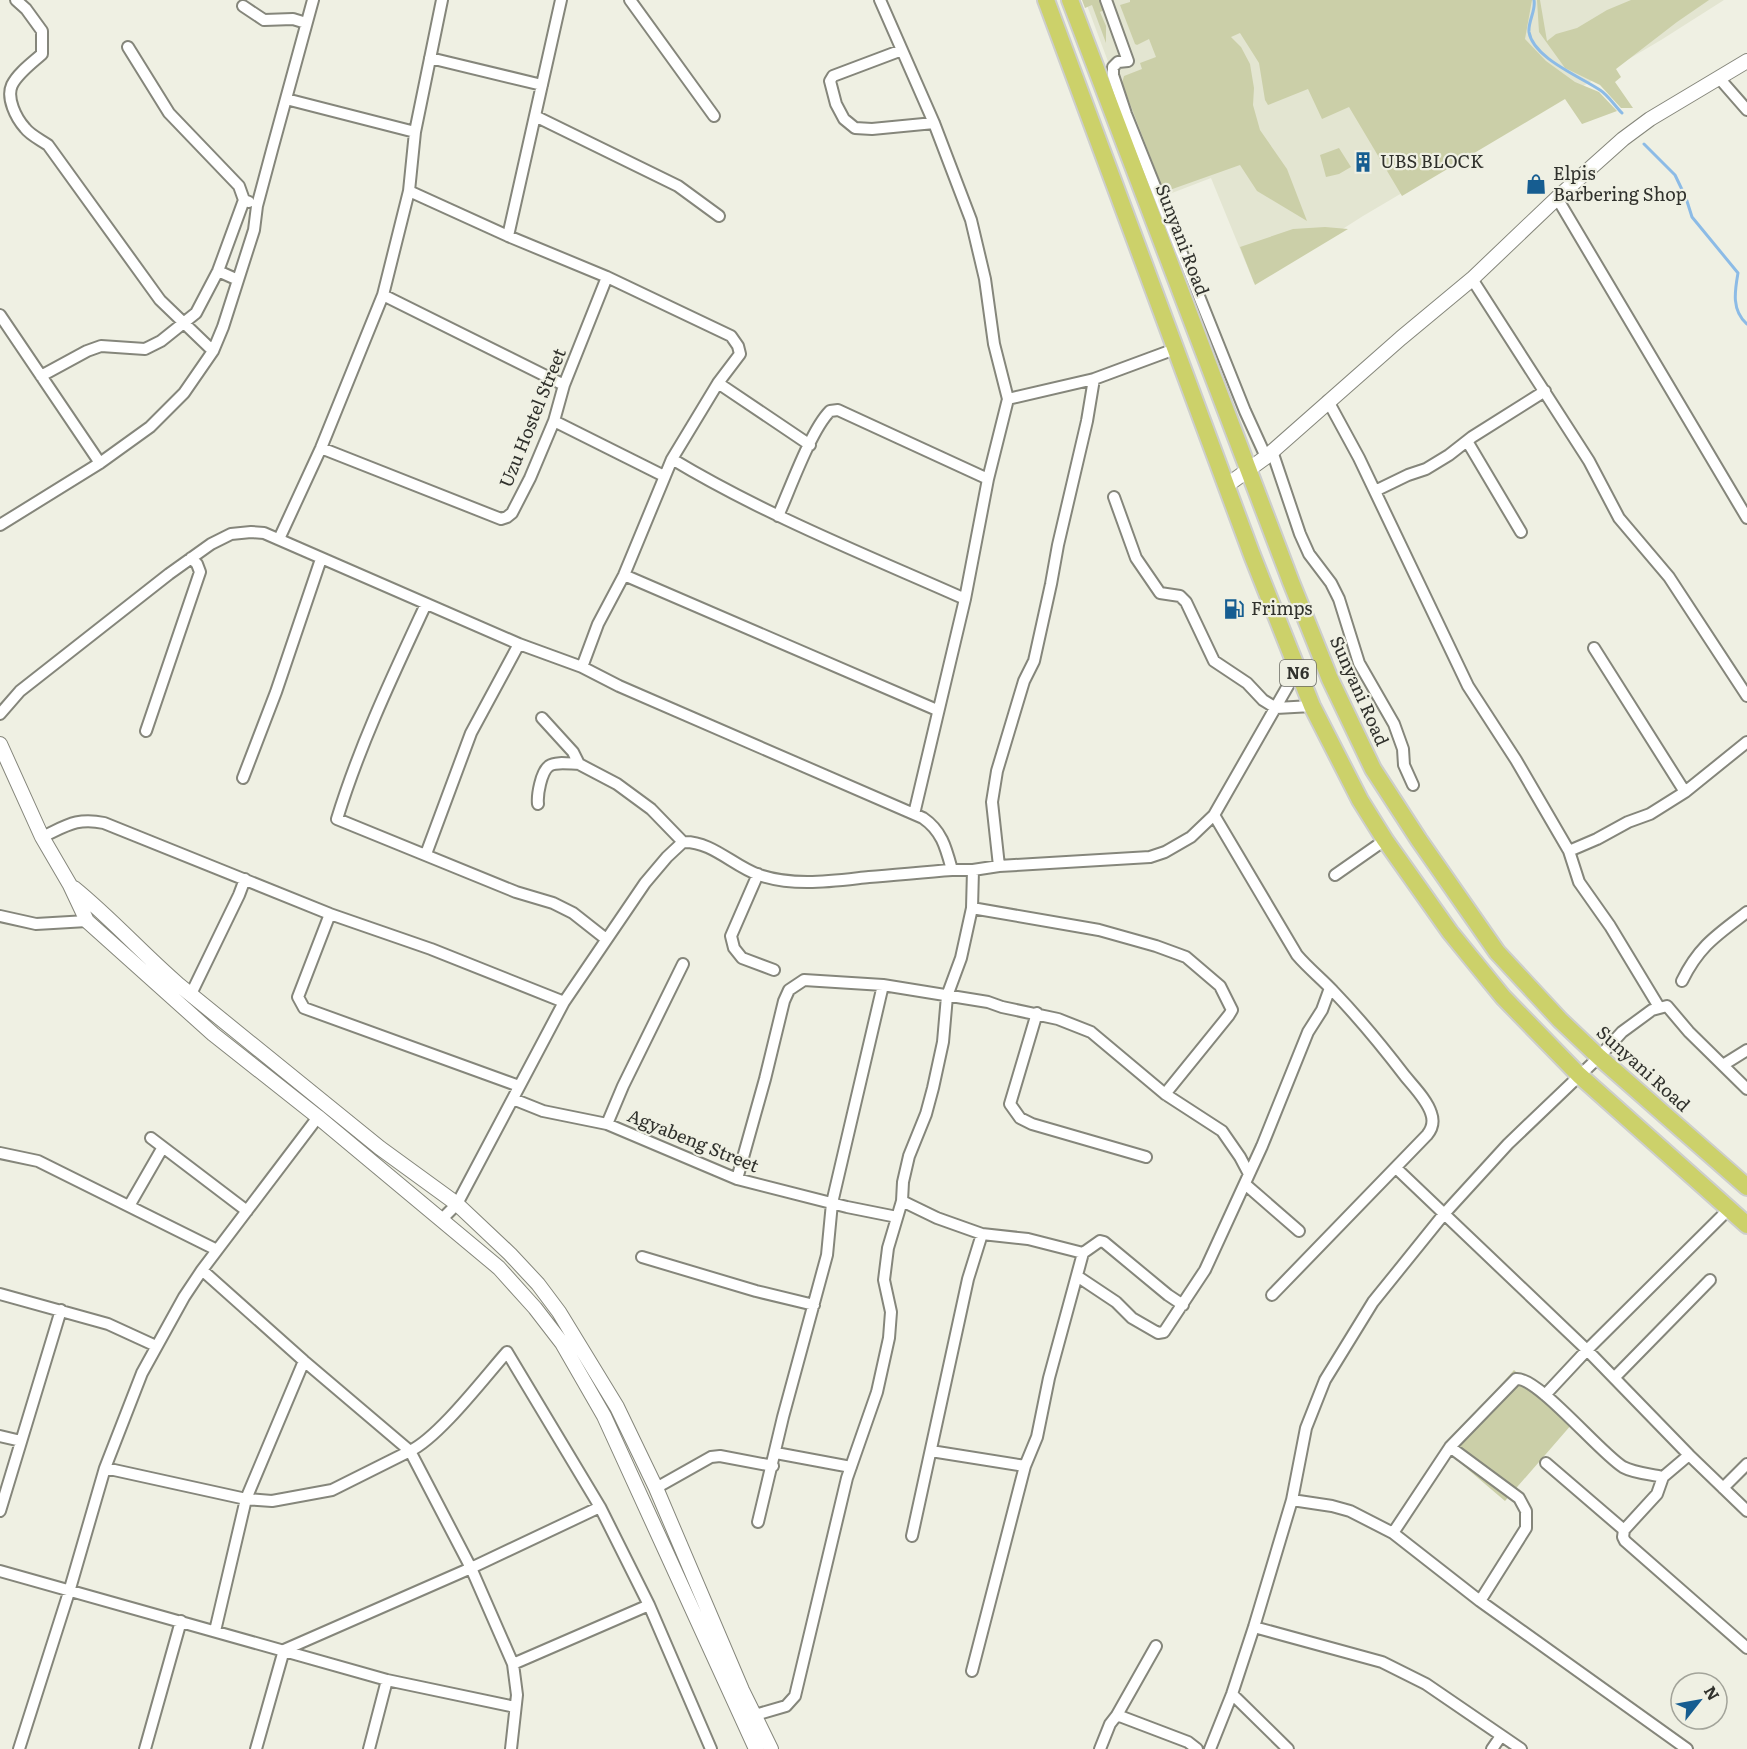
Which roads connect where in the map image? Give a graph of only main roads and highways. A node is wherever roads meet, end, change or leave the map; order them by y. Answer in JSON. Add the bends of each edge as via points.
{"nodes":[{"id":1,"x":1046,"y":0,"type":"edge"},
{"id":2,"x":1070,"y":0,"type":"edge"},
{"id":3,"x":1747,"y":1188,"type":"edge"},
{"id":4,"x":1747,"y":1225,"type":"edge"}],
"edges":[{"from":1,"to":4,"type":"main road","number":"N6","via":[[1297,670],[1360,800],[1450,932],[1496,989],[1579,1075]]},
{"from":2,"to":3,"type":"main road","name":"Sunyani Road","number":"N6","via":[[1330,680],[1373,769],[1497,952],[1599,1057]]}]}
